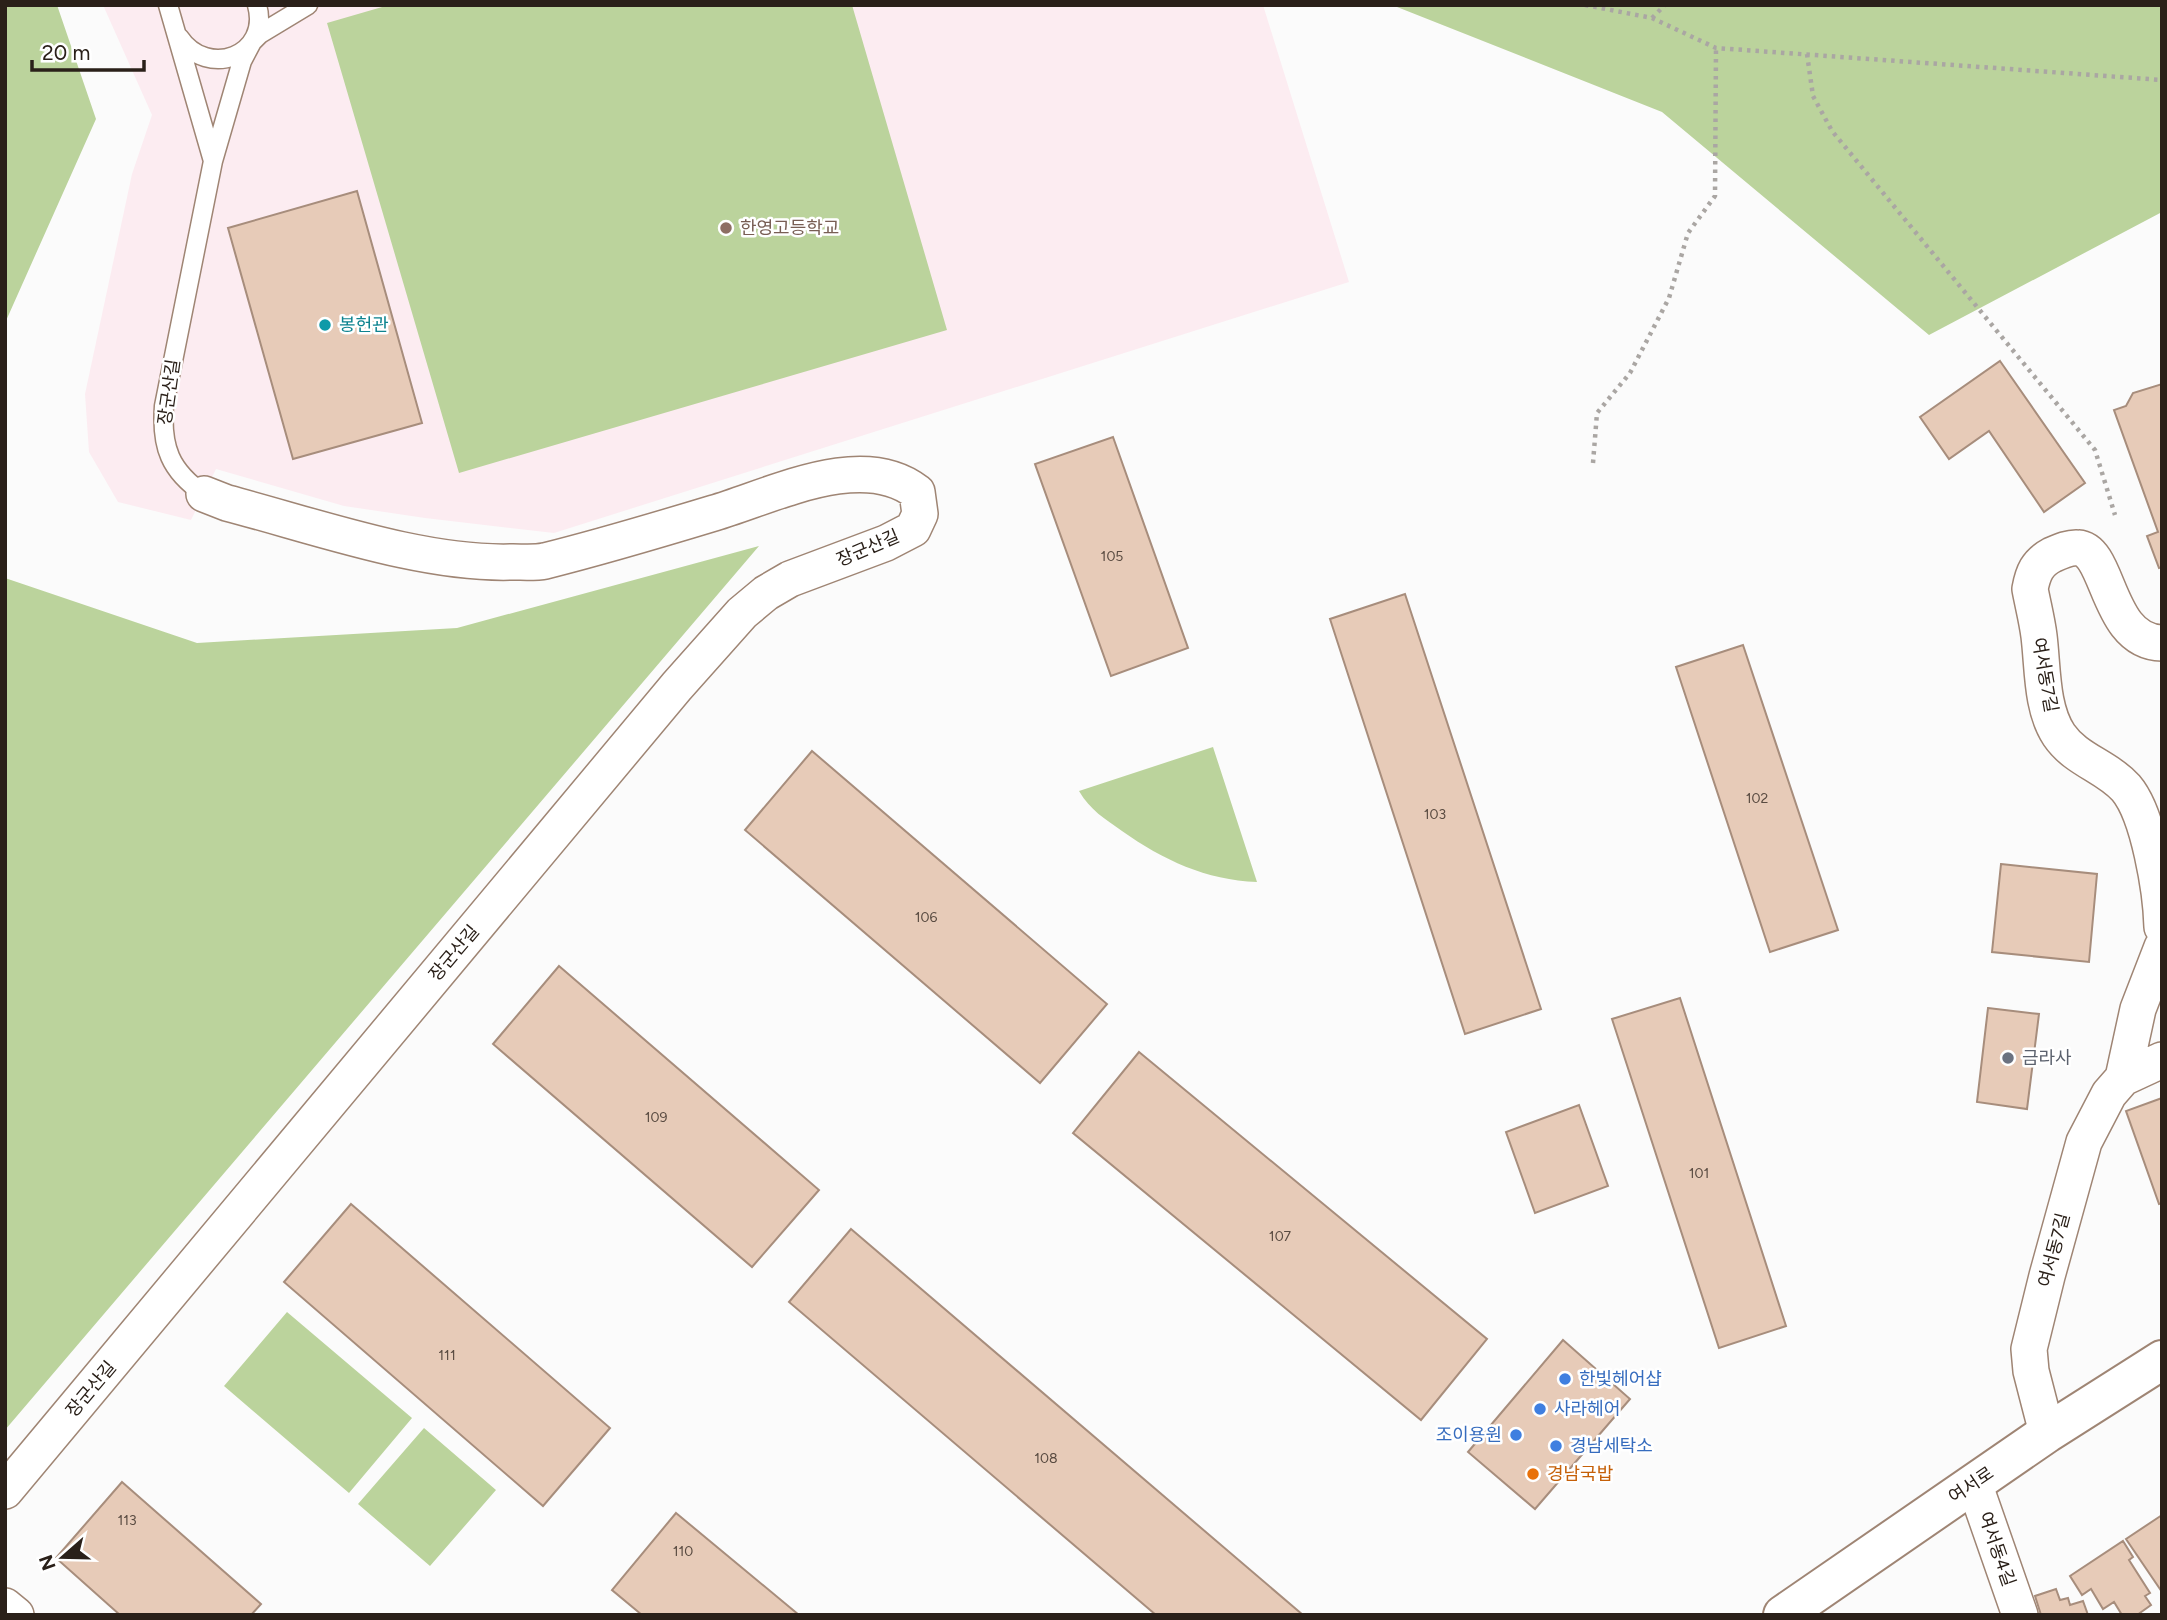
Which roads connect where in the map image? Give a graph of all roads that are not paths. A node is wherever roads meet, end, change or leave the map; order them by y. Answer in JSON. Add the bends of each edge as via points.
{"nodes":[{"id":1,"x":168,"y":5,"type":"edge"},
{"id":2,"x":176,"y":5,"type":"edge"},
{"id":3,"x":257,"y":5,"type":"edge"},
{"id":4,"x":308,"y":5,"type":"edge"},
{"id":5,"x":175,"y":26,"type":"junction"},
{"id":6,"x":252,"y":42,"type":"junction"},
{"id":7,"x":213,"y":161,"type":"junction"},
{"id":8,"x":204,"y":494,"type":"joint"},
{"id":9,"x":2162,"y":643,"type":"edge"},
{"id":10,"x":2162,"y":927,"type":"edge"},
{"id":11,"x":2162,"y":947,"type":"edge"},
{"id":12,"x":2162,"y":1060,"type":"edge"},
{"id":13,"x":2123,"y":1078,"type":"junction"},
{"id":14,"x":2162,"y":1360,"type":"edge"},
{"id":15,"x":2047,"y":1433,"type":"junction"},
{"id":16,"x":1974,"y":1483,"type":"junction"},
{"id":17,"x":5,"y":1492,"type":"edge"},
{"id":18,"x":5,"y":1606,"type":"edge"},
{"id":19,"x":1796,"y":1611,"type":"edge"},
{"id":20,"x":16,"y":1615,"type":"edge"},
{"id":21,"x":2020,"y":1615,"type":"edge"}],
"edges":[{"from":1,"to":5,"type":"lane"},
{"from":2,"to":5,"type":"lane"},
{"from":3,"to":6,"type":"lane","name":"장군산길","via":[[260,14]]},
{"from":4,"to":6,"type":"lane"},
{"from":5,"to":6,"type":"lane","via":[[189,49],[214,60],[229,59]]},
{"from":5,"to":7,"type":"lane"},
{"from":6,"to":7,"type":"lane","name":"장군산길","via":[[242,61]]},
{"from":7,"to":8,"type":"lane","name":"장군산길","via":[[162,426],[166,449],[177,470]]},
{"from":8,"to":17,"type":"street","name":"장군산길","via":[[399,548],[481,563],[541,562],[830,477],[864,475],[902,481],[917,492],[920,514],[913,528],[790,579],[743,613],[677,686]]},
{"from":9,"to":10,"type":"street","name":"여서동7길","via":[[2151,643],[2129,627],[2087,551],[2059,552],[2033,572],[2030,589],[2049,709],[2058,734],[2076,754],[2126,788],[2136,804],[2150,845]]},
{"from":11,"to":13,"type":"street","name":"여서동7길","via":[[2138,1009]]},
{"from":12,"to":13,"type":"street","name":"여서동7길"},
{"from":13,"to":15,"type":"street","name":"여서동7길","via":[[2109,1094],[2079,1152],[2029,1349]]},
{"from":14,"to":15,"type":"street","name":"여서로"},
{"from":15,"to":16,"type":"street","name":"여서로"},
{"from":16,"to":19,"type":"street","name":"여서로"},
{"from":16,"to":21,"type":"street","name":"여서동4길"},
{"from":18,"to":20,"type":"street"}]}
